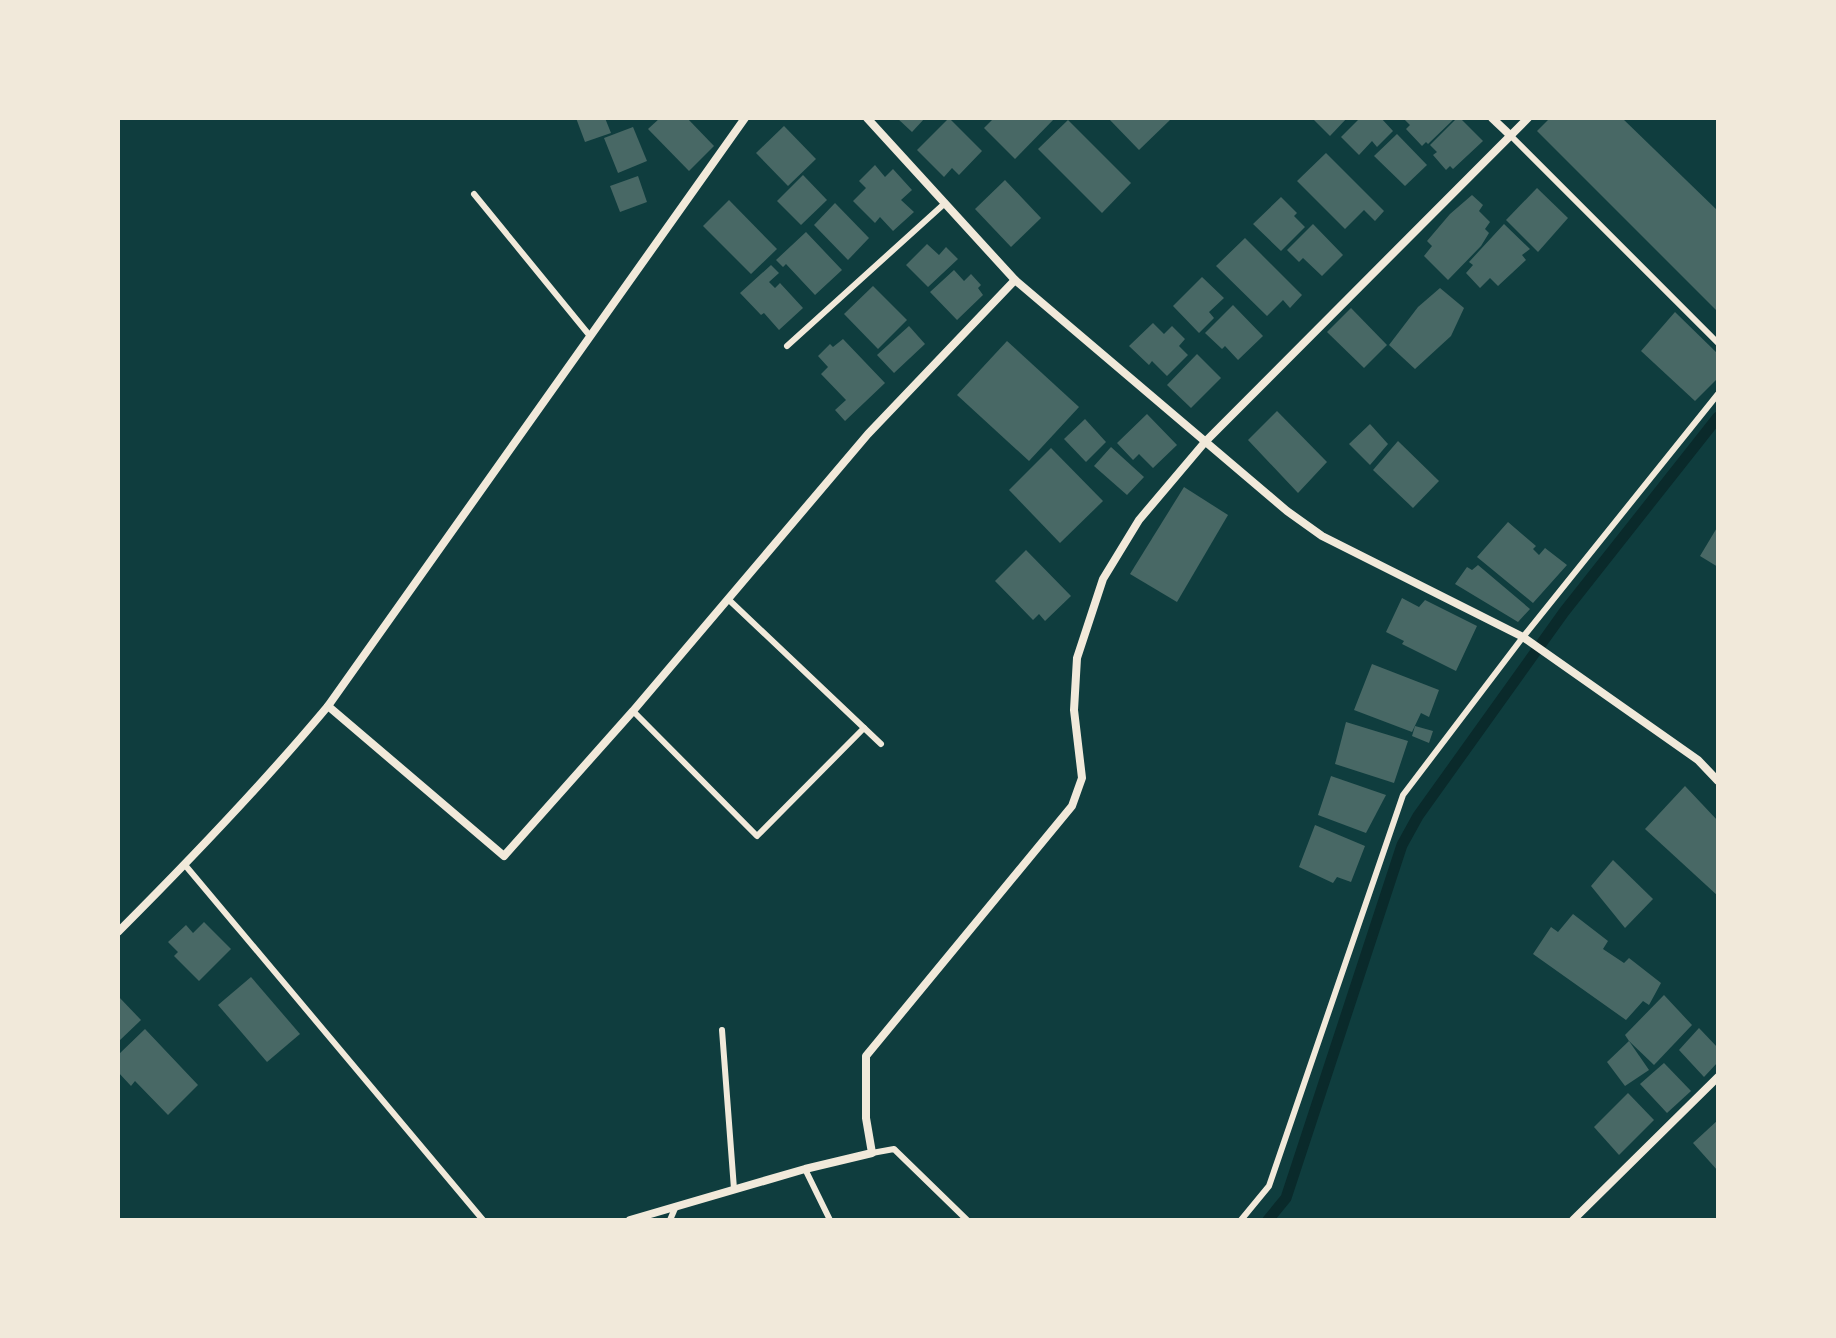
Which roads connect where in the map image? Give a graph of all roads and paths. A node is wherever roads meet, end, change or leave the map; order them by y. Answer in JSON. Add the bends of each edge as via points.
{"nodes":[{"id":1,"x":745,"y":118,"type":"edge"},
{"id":2,"x":867,"y":118,"type":"edge"},
{"id":3,"x":1492,"y":118,"type":"edge"},
{"id":4,"x":1528,"y":118,"type":"edge"},
{"id":5,"x":1511,"y":136,"type":"junction"},
{"id":6,"x":474,"y":194,"type":"dead end"},
{"id":7,"x":944,"y":204,"type":"junction"},
{"id":8,"x":1015,"y":280,"type":"junction"},
{"id":9,"x":590,"y":336,"type":"junction"},
{"id":10,"x":1718,"y":343,"type":"edge"},
{"id":11,"x":787,"y":346,"type":"dead end"},
{"id":12,"x":1718,"y":394,"type":"edge"},
{"id":13,"x":1205,"y":442,"type":"junction"},
{"id":14,"x":728,"y":599,"type":"junction"},
{"id":15,"x":1523,"y":637,"type":"junction"},
{"id":16,"x":328,"y":706,"type":"junction"},
{"id":17,"x":633,"y":711,"type":"junction"},
{"id":18,"x":864,"y":728,"type":"junction"},
{"id":19,"x":881,"y":744,"type":"dead end"},
{"id":20,"x":1718,"y":781,"type":"edge"},
{"id":21,"x":185,"y":865,"type":"junction"},
{"id":22,"x":118,"y":932,"type":"edge"},
{"id":23,"x":722,"y":1030,"type":"dead end"},
{"id":24,"x":1718,"y":1077,"type":"edge"},
{"id":25,"x":872,"y":1153,"type":"junction"},
{"id":26,"x":805,"y":1169,"type":"junction"},
{"id":27,"x":734,"y":1189,"type":"junction"},
{"id":28,"x":676,"y":1206,"type":"junction"},
{"id":29,"x":483,"y":1220,"type":"edge"},
{"id":30,"x":630,"y":1220,"type":"edge"},
{"id":31,"x":670,"y":1220,"type":"edge"},
{"id":32,"x":830,"y":1220,"type":"edge"},
{"id":33,"x":967,"y":1220,"type":"edge"},
{"id":34,"x":1241,"y":1220,"type":"edge"},
{"id":35,"x":1573,"y":1220,"type":"edge"}],
"edges":[{"from":1,"to":9,"type":"street"},
{"from":2,"to":7,"type":"street"},
{"from":3,"to":5,"type":"street"},
{"from":4,"to":5,"type":"street"},
{"from":5,"to":10,"type":"lane"},
{"from":5,"to":13,"type":"street"},
{"from":6,"to":9,"type":"lane"},
{"from":7,"to":8,"type":"street"},
{"from":7,"to":11,"type":"lane"},
{"from":8,"to":13,"type":"street"},
{"from":8,"to":14,"type":"street","via":[[868,434]]},
{"from":9,"to":16,"type":"street"},
{"from":12,"to":15,"type":"lane"},
{"from":13,"to":15,"type":"street","via":[[1322,536]]},
{"from":13,"to":25,"type":"street","via":[[1139,520],[1103,579],[1077,658],[1074,710],[1082,778],[1072,806],[866,1056]]},
{"from":14,"to":17,"type":"street"},
{"from":14,"to":18,"type":"lane"},
{"from":15,"to":20,"type":"street","via":[[1698,760]]},
{"from":15,"to":34,"type":"lane","via":[[1403,795],[1269,1186]]},
{"from":16,"to":17,"type":"street","via":[[504,856]]},
{"from":16,"to":21,"type":"street"},
{"from":17,"to":18,"type":"lane","via":[[757,836]]},
{"from":18,"to":19,"type":"lane"},
{"from":21,"to":22,"type":"street"},
{"from":21,"to":29,"type":"lane"},
{"from":23,"to":27,"type":"lane"},
{"from":24,"to":35,"type":"street"},
{"from":25,"to":26,"type":"street"},
{"from":25,"to":33,"type":"lane","via":[[894,1149]]},
{"from":26,"to":27,"type":"street"},
{"from":26,"to":32,"type":"lane"},
{"from":27,"to":28,"type":"street"},
{"from":28,"to":30,"type":"street"},
{"from":28,"to":31,"type":"lane"}]}
